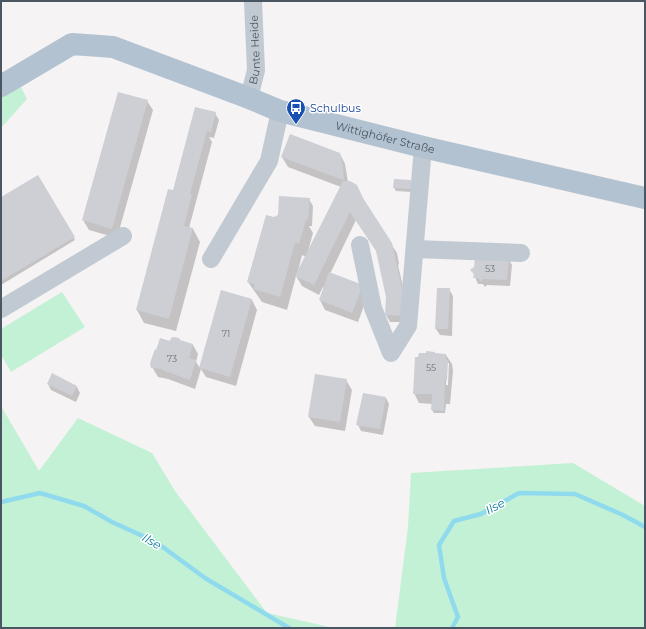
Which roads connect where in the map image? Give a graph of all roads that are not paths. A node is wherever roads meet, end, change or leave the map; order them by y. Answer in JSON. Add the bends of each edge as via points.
{"nodes":[{"id":1,"x":253,"y":1,"type":"edge"},
{"id":2,"x":1,"y":86,"type":"edge"},
{"id":3,"x":249,"y":98,"type":"junction"},
{"id":4,"x":280,"y":111,"type":"junction"},
{"id":5,"x":423,"y":147,"type":"junction"},
{"id":6,"x":645,"y":198,"type":"edge"},
{"id":7,"x":122,"y":236,"type":"dead end"},
{"id":8,"x":360,"y":245,"type":"dead end"},
{"id":9,"x":415,"y":249,"type":"junction"},
{"id":10,"x":521,"y":254,"type":"dead end"},
{"id":11,"x":210,"y":259,"type":"dead end"},
{"id":12,"x":1,"y":309,"type":"edge"}],
"edges":[{"from":1,"to":3,"type":"street","name":"Bunte Heide","via":[[256,70]]},
{"from":2,"to":3,"type":"main road","name":"Wittighöfer Straße","via":[[72,44],[113,47]]},
{"from":3,"to":4,"type":"main road","name":"Wittighöfer Straße"},
{"from":4,"to":5,"type":"main road","name":"Wittighöfer Straße"},
{"from":4,"to":11,"type":"street","via":[[269,161]]},
{"from":5,"to":6,"type":"main road","name":"Wittighöfer Straße"},
{"from":5,"to":9,"type":"street"},
{"from":7,"to":12,"type":"street"},
{"from":8,"to":9,"type":"street","via":[[373,308],[391,353],[408,326]]},
{"from":9,"to":10,"type":"street"}]}
